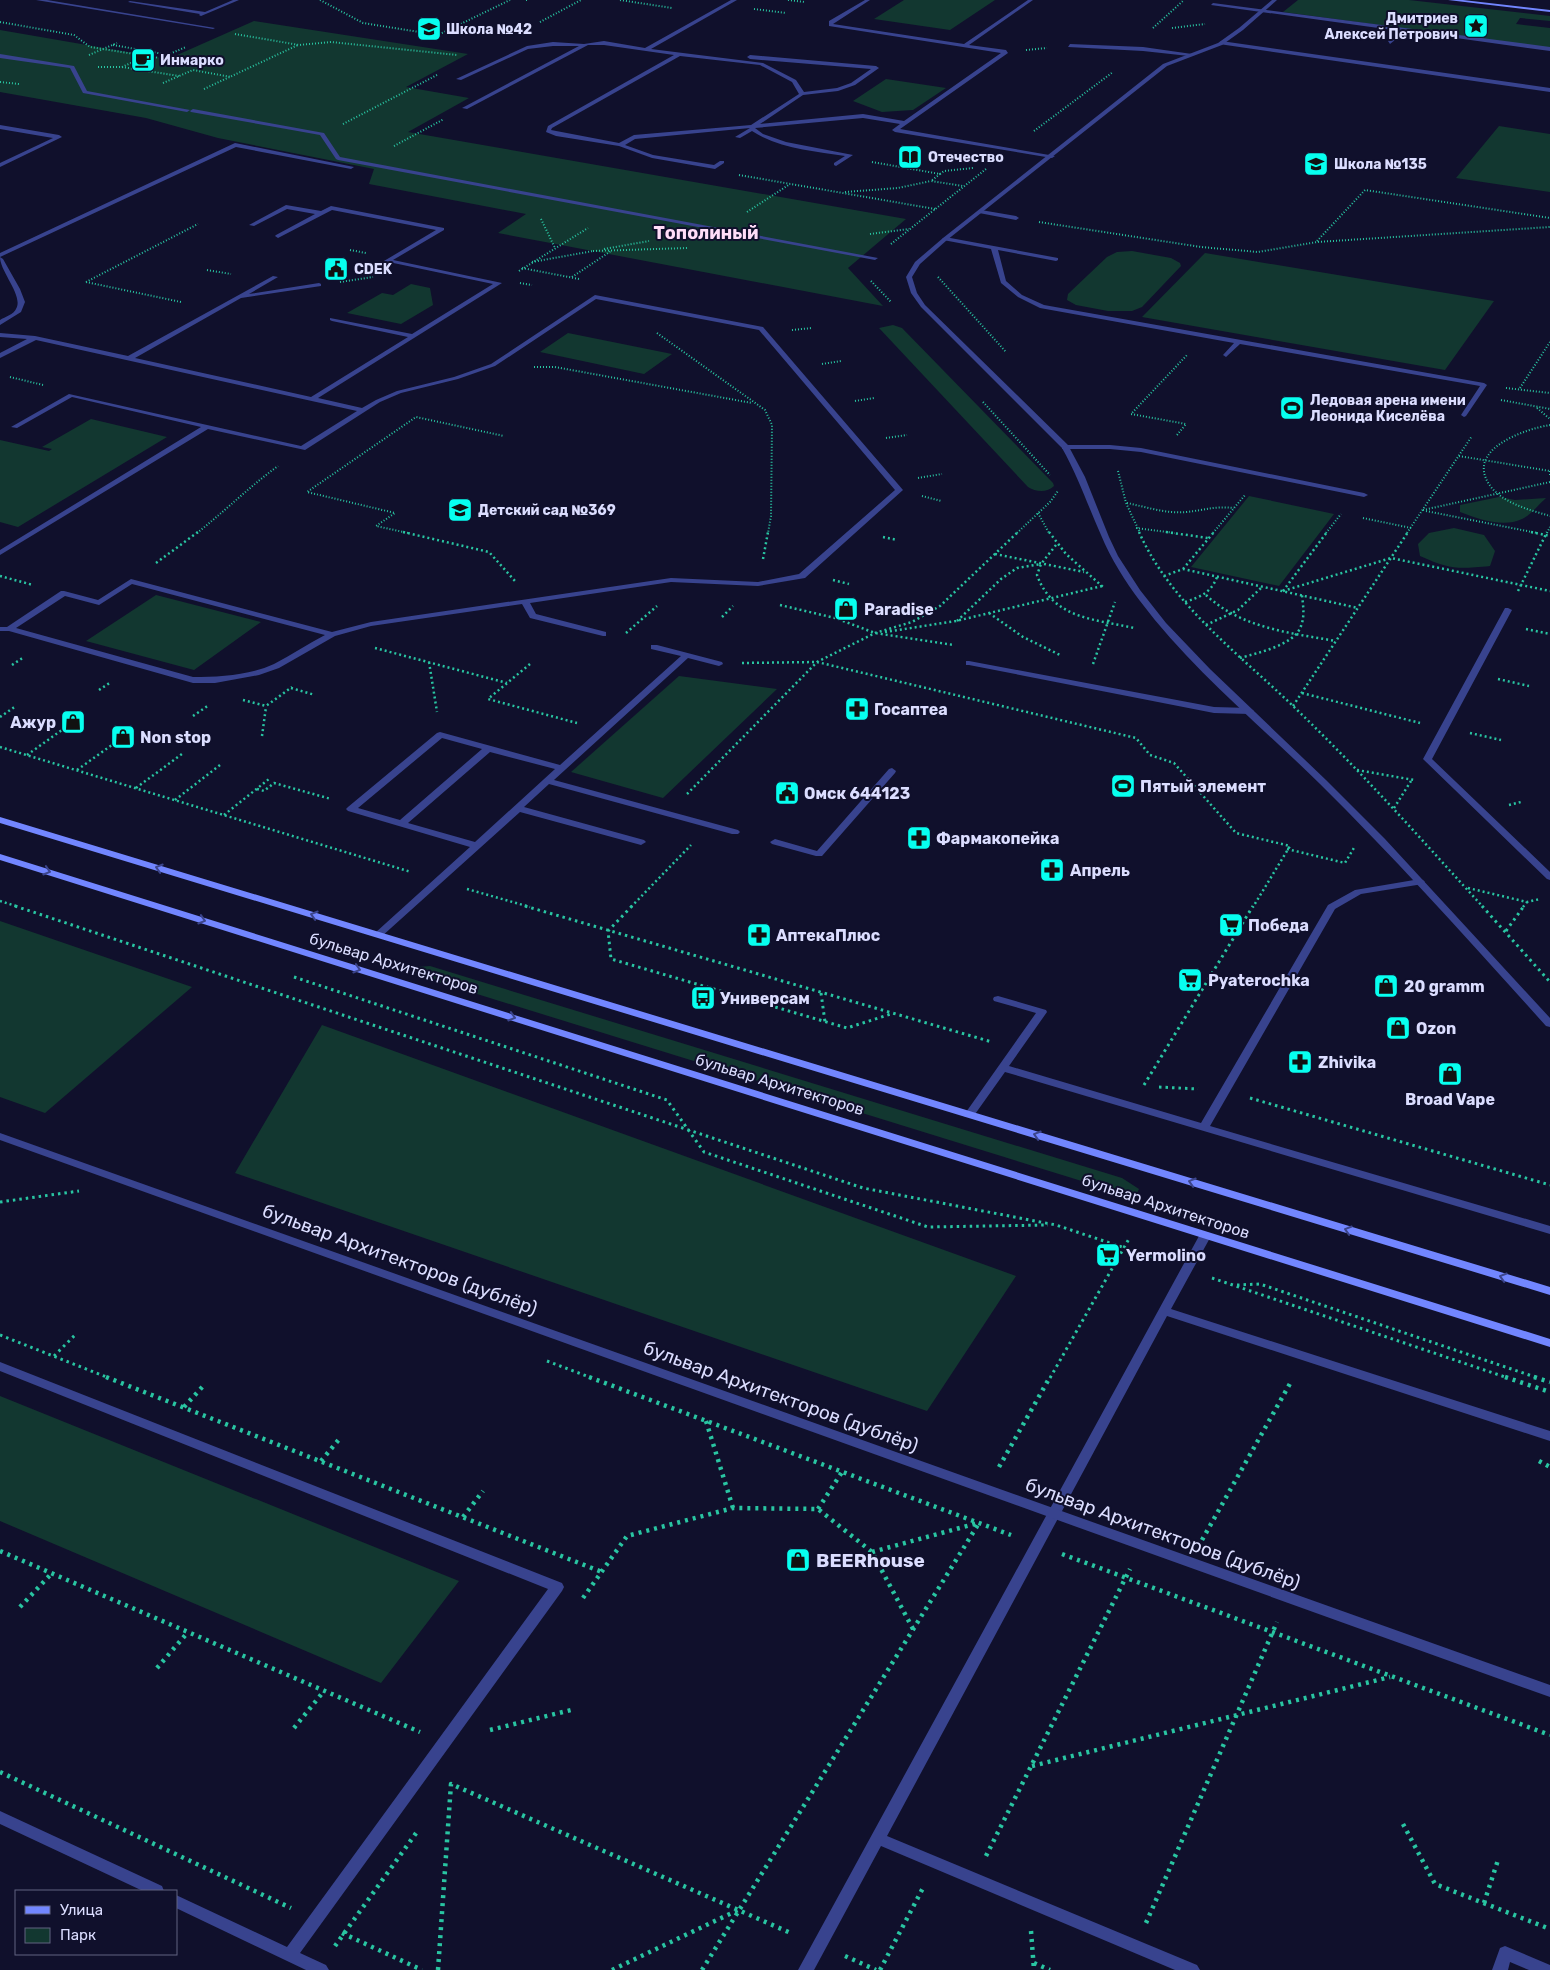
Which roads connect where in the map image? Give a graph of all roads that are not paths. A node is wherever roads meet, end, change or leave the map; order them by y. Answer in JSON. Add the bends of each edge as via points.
{"nodes":[{"id":1,"x":38,"y":0,"type":"edge"},
{"id":2,"x":236,"y":0,"type":"edge"},
{"id":3,"x":735,"y":0,"type":"edge"},
{"id":4,"x":868,"y":0,"type":"edge"},
{"id":5,"x":1031,"y":0,"type":"edge"},
{"id":6,"x":1274,"y":0,"type":"edge"},
{"id":7,"x":1450,"y":0,"type":"edge"},
{"id":8,"x":130,"y":2,"type":"dead end"},
{"id":9,"x":1213,"y":4,"type":"dead end"},
{"id":10,"x":1549,"y":10,"type":"edge"},
{"id":11,"x":1262,"y":11,"type":"junction"},
{"id":12,"x":205,"y":13,"type":"junction"},
{"id":13,"x":198,"y":17,"type":"dead end"},
{"id":14,"x":190,"y":20,"type":"dead end"},
{"id":15,"x":182,"y":23,"type":"junction"},
{"id":16,"x":213,"y":28,"type":"road end"},
{"id":17,"x":1404,"y":30,"type":"junction"},
{"id":18,"x":1390,"y":42,"type":"dead end"},
{"id":19,"x":1221,"y":43,"type":"junction"},
{"id":20,"x":584,"y":45,"type":"junction"},
{"id":21,"x":964,"y":46,"type":"junction"},
{"id":22,"x":1070,"y":46,"type":"road end"},
{"id":23,"x":1550,"y":49,"type":"edge"},
{"id":24,"x":646,"y":50,"type":"junction"},
{"id":25,"x":678,"y":54,"type":"junction"},
{"id":26,"x":1189,"y":54,"type":"junction"},
{"id":27,"x":0,"y":56,"type":"edge"},
{"id":28,"x":710,"y":56,"type":"junction"},
{"id":29,"x":460,"y":79,"type":"dead end"},
{"id":30,"x":1550,"y":90,"type":"edge"},
{"id":31,"x":802,"y":94,"type":"junction"},
{"id":32,"x":465,"y":108,"type":"road end"},
{"id":33,"x":905,"y":123,"type":"junction"},
{"id":34,"x":0,"y":127,"type":"edge"},
{"id":35,"x":752,"y":127,"type":"junction"},
{"id":36,"x":738,"y":137,"type":"dead end"},
{"id":37,"x":620,"y":145,"type":"junction"},
{"id":38,"x":1052,"y":156,"type":"junction"},
{"id":39,"x":722,"y":162,"type":"dead end"},
{"id":40,"x":836,"y":164,"type":"dead end"},
{"id":41,"x":0,"y":165,"type":"edge"},
{"id":42,"x":351,"y":167,"type":"dead end"},
{"id":43,"x":981,"y":212,"type":"junction"},
{"id":44,"x":321,"y":213,"type":"junction"},
{"id":45,"x":1016,"y":218,"type":"road end"},
{"id":46,"x":252,"y":225,"type":"dead end"},
{"id":47,"x":278,"y":236,"type":"dead end"},
{"id":48,"x":945,"y":239,"type":"junction"},
{"id":49,"x":994,"y":248,"type":"junction"},
{"id":50,"x":0,"y":255,"type":"edge"},
{"id":51,"x":875,"y":258,"type":"dead end"},
{"id":52,"x":0,"y":259,"type":"edge"},
{"id":53,"x":1056,"y":259,"type":"dead end"},
{"id":54,"x":275,"y":277,"type":"dead end"},
{"id":55,"x":319,"y":285,"type":"road end"},
{"id":56,"x":237,"y":298,"type":"junction"},
{"id":57,"x":332,"y":319,"type":"dead end"},
{"id":58,"x":0,"y":323,"type":"edge"},
{"id":59,"x":0,"y":335,"type":"edge"},
{"id":60,"x":414,"y":336,"type":"junction"},
{"id":61,"x":35,"y":338,"type":"junction"},
{"id":62,"x":1239,"y":342,"type":"junction"},
{"id":63,"x":1226,"y":355,"type":"road end"},
{"id":64,"x":0,"y":356,"type":"edge"},
{"id":65,"x":128,"y":359,"type":"junction"},
{"id":66,"x":312,"y":399,"type":"junction"},
{"id":67,"x":361,"y":410,"type":"junction"},
{"id":68,"x":1464,"y":415,"type":"dead end"},
{"id":69,"x":208,"y":426,"type":"junction"},
{"id":70,"x":14,"y":427,"type":"dead end"},
{"id":71,"x":1065,"y":447,"type":"junction"},
{"id":72,"x":1364,"y":495,"type":"dead end"},
{"id":73,"x":0,"y":545,"type":"edge"},
{"id":74,"x":10,"y":547,"type":"junction"},
{"id":75,"x":0,"y":553,"type":"edge"},
{"id":76,"x":526,"y":602,"type":"junction"},
{"id":77,"x":1508,"y":610,"type":"road end"},
{"id":78,"x":4,"y":629,"type":"edge"},
{"id":79,"x":332,"y":634,"type":"junction"},
{"id":80,"x":603,"y":634,"type":"road end"},
{"id":81,"x":654,"y":648,"type":"dead end"},
{"id":82,"x":686,"y":656,"type":"junction"},
{"id":83,"x":969,"y":663,"type":"dead end"},
{"id":84,"x":719,"y":664,"type":"road end"},
{"id":85,"x":1250,"y":712,"type":"junction"},
{"id":86,"x":489,"y":748,"type":"junction"},
{"id":87,"x":560,"y":768,"type":"junction"},
{"id":88,"x":892,"y":771,"type":"dead end"},
{"id":89,"x":547,"y":781,"type":"junction"},
{"id":90,"x":517,"y":808,"type":"junction"},
{"id":91,"x":0,"y":820,"type":"edge"},
{"id":92,"x":401,"y":824,"type":"junction"},
{"id":93,"x":735,"y":832,"type":"dead end"},
{"id":94,"x":641,"y":842,"type":"dead end"},
{"id":95,"x":775,"y":842,"type":"dead end"},
{"id":96,"x":475,"y":845,"type":"junction"},
{"id":97,"x":0,"y":857,"type":"edge"},
{"id":98,"x":1550,"y":877,"type":"edge"},
{"id":99,"x":1420,"y":882,"type":"junction"},
{"id":100,"x":378,"y":935,"type":"junction"},
{"id":101,"x":998,"y":999,"type":"dead end"},
{"id":102,"x":1550,"y":1024,"type":"edge"},
{"id":103,"x":1003,"y":1068,"type":"junction"},
{"id":104,"x":969,"y":1115,"type":"junction"},
{"id":105,"x":1203,"y":1128,"type":"junction"},
{"id":106,"x":0,"y":1136,"type":"edge"},
{"id":107,"x":1550,"y":1230,"type":"edge"},
{"id":108,"x":1206,"y":1236,"type":"junction"},
{"id":109,"x":1550,"y":1291,"type":"edge"},
{"id":110,"x":1164,"y":1311,"type":"junction"},
{"id":111,"x":1550,"y":1343,"type":"edge"},
{"id":112,"x":0,"y":1366,"type":"edge"},
{"id":113,"x":1550,"y":1436,"type":"edge"},
{"id":114,"x":1053,"y":1514,"type":"junction"},
{"id":115,"x":1550,"y":1691,"type":"edge"},
{"id":116,"x":0,"y":1816,"type":"edge"},
{"id":117,"x":877,"y":1838,"type":"junction"},
{"id":118,"x":155,"y":1890,"type":"edge"},
{"id":119,"x":178,"y":1901,"type":"edge"},
{"id":120,"x":290,"y":1955,"type":"junction"},
{"id":121,"x":321,"y":1970,"type":"edge"},
{"id":122,"x":806,"y":1970,"type":"edge"},
{"id":123,"x":1192,"y":1970,"type":"edge"},
{"id":124,"x":1500,"y":1970,"type":"edge"},
{"id":125,"x":1546,"y":1970,"type":"edge"}],
"edges":[{"from":1,"to":15,"type":"street"},
{"from":2,"to":12,"type":"street"},
{"from":3,"to":24,"type":"street"},
{"from":4,"to":21,"type":"street","via":[[831,22],[831,26]]},
{"from":5,"to":21,"type":"street"},
{"from":6,"to":11,"type":"street"},
{"from":7,"to":10,"type":"main road"},
{"from":8,"to":12,"type":"street"},
{"from":9,"to":11,"type":"street"},
{"from":11,"to":17,"type":"street"},
{"from":11,"to":19,"type":"street"},
{"from":12,"to":13,"type":"street"},
{"from":14,"to":15,"type":"street"},
{"from":15,"to":16,"type":"street"},
{"from":17,"to":18,"type":"street"},
{"from":17,"to":23,"type":"street"},
{"from":19,"to":26,"type":"street"},
{"from":19,"to":30,"type":"street"},
{"from":20,"to":24,"type":"street","via":[[604,43]]},
{"from":20,"to":29,"type":"street","via":[[527,48]]},
{"from":20,"to":32,"type":"street"},
{"from":21,"to":33,"type":"street","via":[[1006,52]]},
{"from":22,"to":26,"type":"street"},
{"from":24,"to":25,"type":"street"},
{"from":25,"to":28,"type":"street"},
{"from":25,"to":37,"type":"street","via":[[548,129],[556,134]]},
{"from":26,"to":38,"type":"street","via":[[1165,65]]},
{"from":27,"to":51,"type":"street","via":[[72,68],[85,92],[322,134],[338,158]]},
{"from":28,"to":31,"type":"street","via":[[762,64],[794,80]]},
{"from":28,"to":31,"type":"street","via":[[777,58],[876,68],[853,84]]},
{"from":31,"to":35,"type":"street"},
{"from":33,"to":35,"type":"street","via":[[863,116]]},
{"from":33,"to":38,"type":"street","via":[[895,130]]},
{"from":34,"to":41,"type":"street","via":[[59,137]]},
{"from":35,"to":36,"type":"street"},
{"from":35,"to":37,"type":"street","via":[[634,137]]},
{"from":35,"to":40,"type":"street","via":[[760,136],[850,155]]},
{"from":37,"to":39,"type":"street","via":[[652,156],[715,167]]},
{"from":38,"to":43,"type":"street"},
{"from":42,"to":50,"type":"street","via":[[235,145]]},
{"from":43,"to":45,"type":"street"},
{"from":43,"to":48,"type":"street"},
{"from":44,"to":46,"type":"street","via":[[286,207]]},
{"from":44,"to":47,"type":"street"},
{"from":44,"to":60,"type":"street","via":[[332,208],[442,229],[387,261],[499,283]]},
{"from":48,"to":49,"type":"street"},
{"from":48,"to":71,"type":"street","via":[[917,263],[909,277],[914,293],[923,306]]},
{"from":49,"to":53,"type":"street"},
{"from":49,"to":62,"type":"street","via":[[1003,282],[1020,296],[1042,307]]},
{"from":52,"to":58,"type":"street","via":[[22,302],[18,311]]},
{"from":54,"to":56,"type":"street"},
{"from":55,"to":56,"type":"street"},
{"from":56,"to":65,"type":"street"},
{"from":57,"to":60,"type":"street"},
{"from":59,"to":61,"type":"street"},
{"from":60,"to":66,"type":"street"},
{"from":61,"to":64,"type":"street"},
{"from":61,"to":65,"type":"street"},
{"from":62,"to":63,"type":"street"},
{"from":62,"to":68,"type":"street","via":[[1484,385]]},
{"from":65,"to":66,"type":"street"},
{"from":66,"to":67,"type":"street"},
{"from":67,"to":69,"type":"street","via":[[302,448]]},
{"from":67,"to":76,"type":"street","via":[[399,392],[493,365],[595,297],[760,328],[899,490],[802,576],[758,584],[671,580]]},
{"from":69,"to":70,"type":"street","via":[[71,395]]},
{"from":69,"to":74,"type":"street"},
{"from":71,"to":72,"type":"street","via":[[1110,447],[1160,454]]},
{"from":71,"to":85,"type":"street","via":[[1079,470],[1101,528],[1143,599],[1179,642]]},
{"from":73,"to":74,"type":"street"},
{"from":74,"to":75,"type":"street"},
{"from":76,"to":79,"type":"street","via":[[371,624]]},
{"from":76,"to":80,"type":"street","via":[[533,616]]},
{"from":77,"to":98,"type":"street","via":[[1427,759]]},
{"from":78,"to":79,"type":"street","via":[[193,680],[256,673],[276,666]]},
{"from":78,"to":79,"type":"street","via":[[64,593],[99,602],[131,582]]},
{"from":81,"to":82,"type":"street"},
{"from":82,"to":84,"type":"street"},
{"from":82,"to":87,"type":"street"},
{"from":83,"to":85,"type":"street","via":[[1214,710]]},
{"from":85,"to":99,"type":"street","via":[[1364,822]]},
{"from":86,"to":87,"type":"street"},
{"from":86,"to":92,"type":"street"},
{"from":86,"to":92,"type":"street","via":[[440,735],[351,808]]},
{"from":87,"to":89,"type":"street"},
{"from":88,"to":95,"type":"street","via":[[819,854]]},
{"from":89,"to":90,"type":"street"},
{"from":89,"to":93,"type":"street"},
{"from":90,"to":94,"type":"street"},
{"from":90,"to":96,"type":"street"},
{"from":100,"to":91,"type":"main road","name":"бульвар Архитекторов","one_way":true},
{"from":92,"to":96,"type":"street"},
{"from":96,"to":100,"type":"street"},
{"from":97,"to":108,"type":"main road","name":"бульвар Архитекторов","one_way":true},
{"from":99,"to":102,"type":"street"},
{"from":99,"to":105,"type":"street","via":[[1358,892],[1331,907]]},
{"from":100,"to":104,"type":"main road","name":"бульвар Архитекторов"},
{"from":101,"to":103,"type":"street","via":[[1042,1012]]},
{"from":103,"to":104,"type":"street"},
{"from":103,"to":105,"type":"street"},
{"from":109,"to":104,"type":"main road","name":"бульвар Архитекторов","one_way":true},
{"from":105,"to":107,"type":"street"},
{"from":106,"to":114,"type":"street","name":"бульвар Архитекторов (дублёр)"},
{"from":108,"to":110,"type":"street"},
{"from":108,"to":111,"type":"main road","name":"бульвар Архитекторов"},
{"from":110,"to":113,"type":"street"},
{"from":110,"to":114,"type":"street"},
{"from":112,"to":120,"type":"street","via":[[557,1587]]},
{"from":114,"to":115,"type":"street","name":"бульвар Архитекторов (дублёр)"},
{"from":114,"to":117,"type":"street"},
{"from":116,"to":118,"type":"street"},
{"from":117,"to":122,"type":"street"},
{"from":117,"to":123,"type":"street"},
{"from":119,"to":120,"type":"street"},
{"from":120,"to":121,"type":"street"},
{"from":124,"to":125,"type":"street","via":[[1505,1954]]}]}
